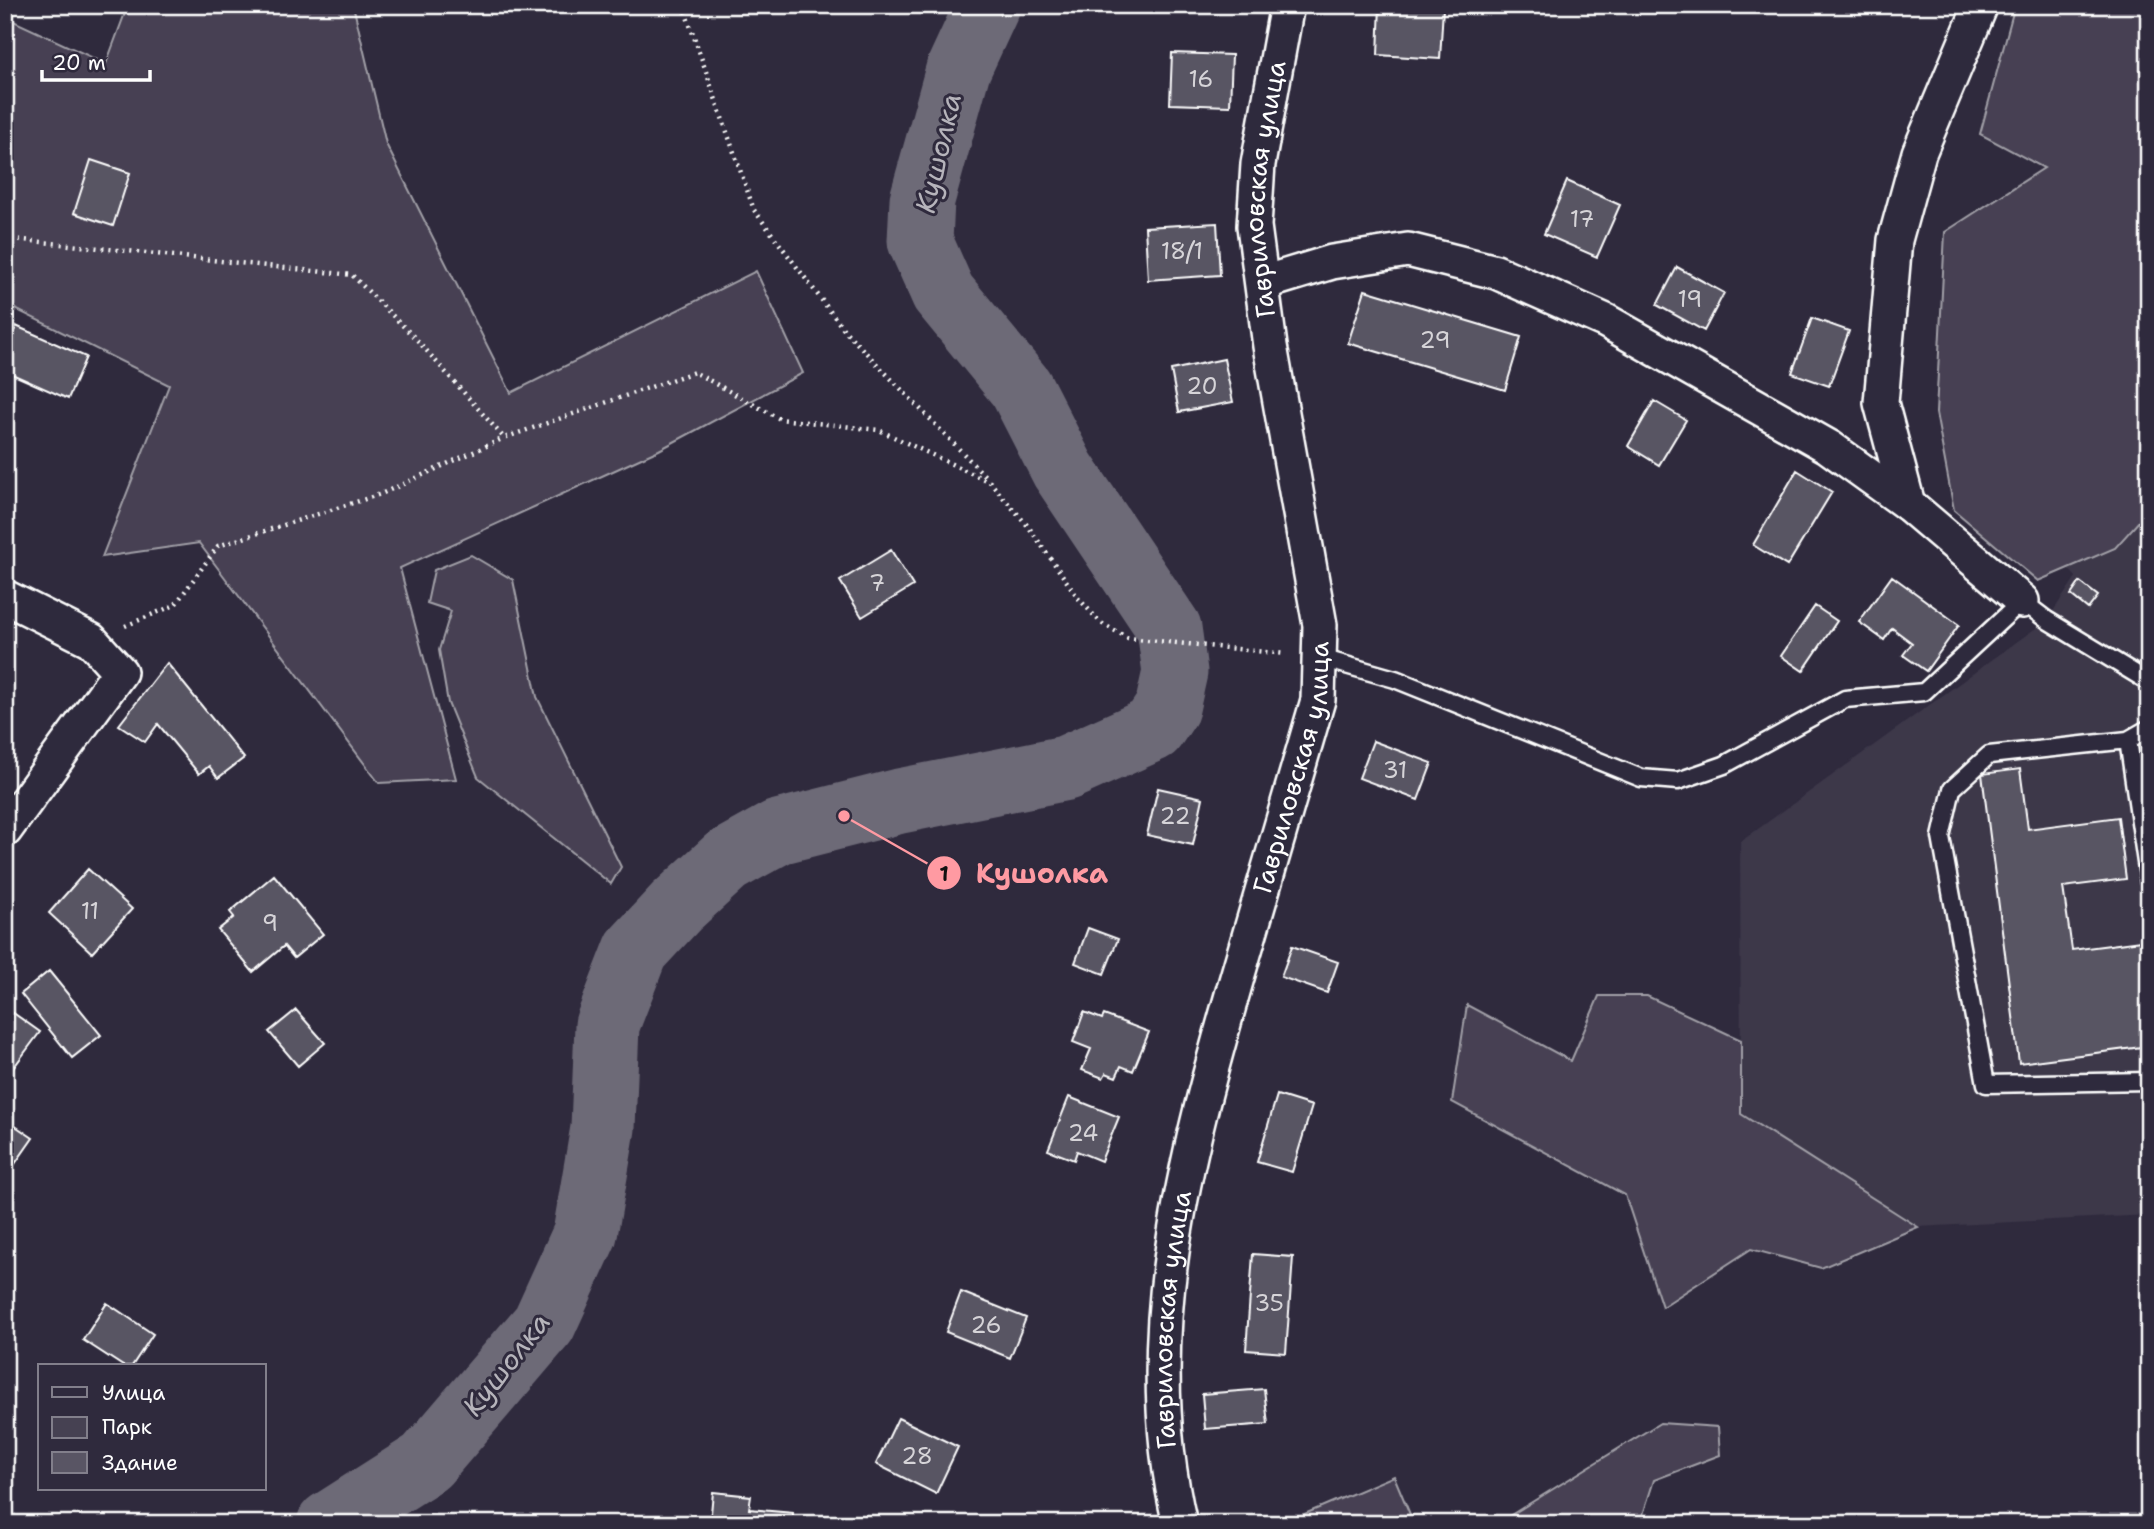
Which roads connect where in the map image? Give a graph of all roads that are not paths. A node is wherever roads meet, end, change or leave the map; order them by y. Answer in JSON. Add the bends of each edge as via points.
{"nodes":[{"id":1,"x":1287,"y":5,"type":"edge"},
{"id":2,"x":1981,"y":5,"type":"edge"},
{"id":3,"x":1263,"y":283,"type":"junction"},
{"id":4,"x":1908,"y":504,"type":"junction"},
{"id":5,"x":5,"y":597,"type":"edge"},
{"id":6,"x":2022,"y":601,"type":"junction"},
{"id":7,"x":1321,"y":658,"type":"junction"},
{"id":8,"x":2149,"y":681,"type":"edge"},
{"id":9,"x":2149,"y":728,"type":"edge"},
{"id":10,"x":2128,"y":740,"type":"junction"},
{"id":11,"x":5,"y":830,"type":"edge"},
{"id":12,"x":2149,"y":883,"type":"edge"},
{"id":13,"x":2149,"y":1081,"type":"edge"},
{"id":14,"x":1180,"y":1524,"type":"edge"}],
"edges":[{"from":1,"to":3,"type":"street","name":"Гавриловская улица","via":[[1258,164],[1254,226]]},
{"from":2,"to":4,"type":"street","via":[[1919,153],[1895,240],[1881,402]]},
{"from":3,"to":4,"type":"street","via":[[1332,262],[1408,250],[1496,272],[1606,321],[1829,447]]},
{"from":3,"to":7,"type":"street","name":"Гавриловская улица","via":[[1320,625]]},
{"from":4,"to":6,"type":"street"},
{"from":5,"to":11,"type":"street","via":[[90,640],[120,672]]},
{"from":6,"to":7,"type":"lane","via":[[1924,692],[1845,699],[1724,765],[1678,781],[1641,778],[1395,679]]},
{"from":6,"to":8,"type":"lane"},
{"from":7,"to":14,"type":"street","name":"Гавриловская улица","via":[[1318,700],[1210,1074],[1175,1219],[1162,1328],[1166,1438]]},
{"from":9,"to":10,"type":"lane"},
{"from":10,"to":12,"type":"lane"},
{"from":10,"to":13,"type":"lane","via":[[1989,755],[1952,789],[1941,836],[1986,1084]]}]}
